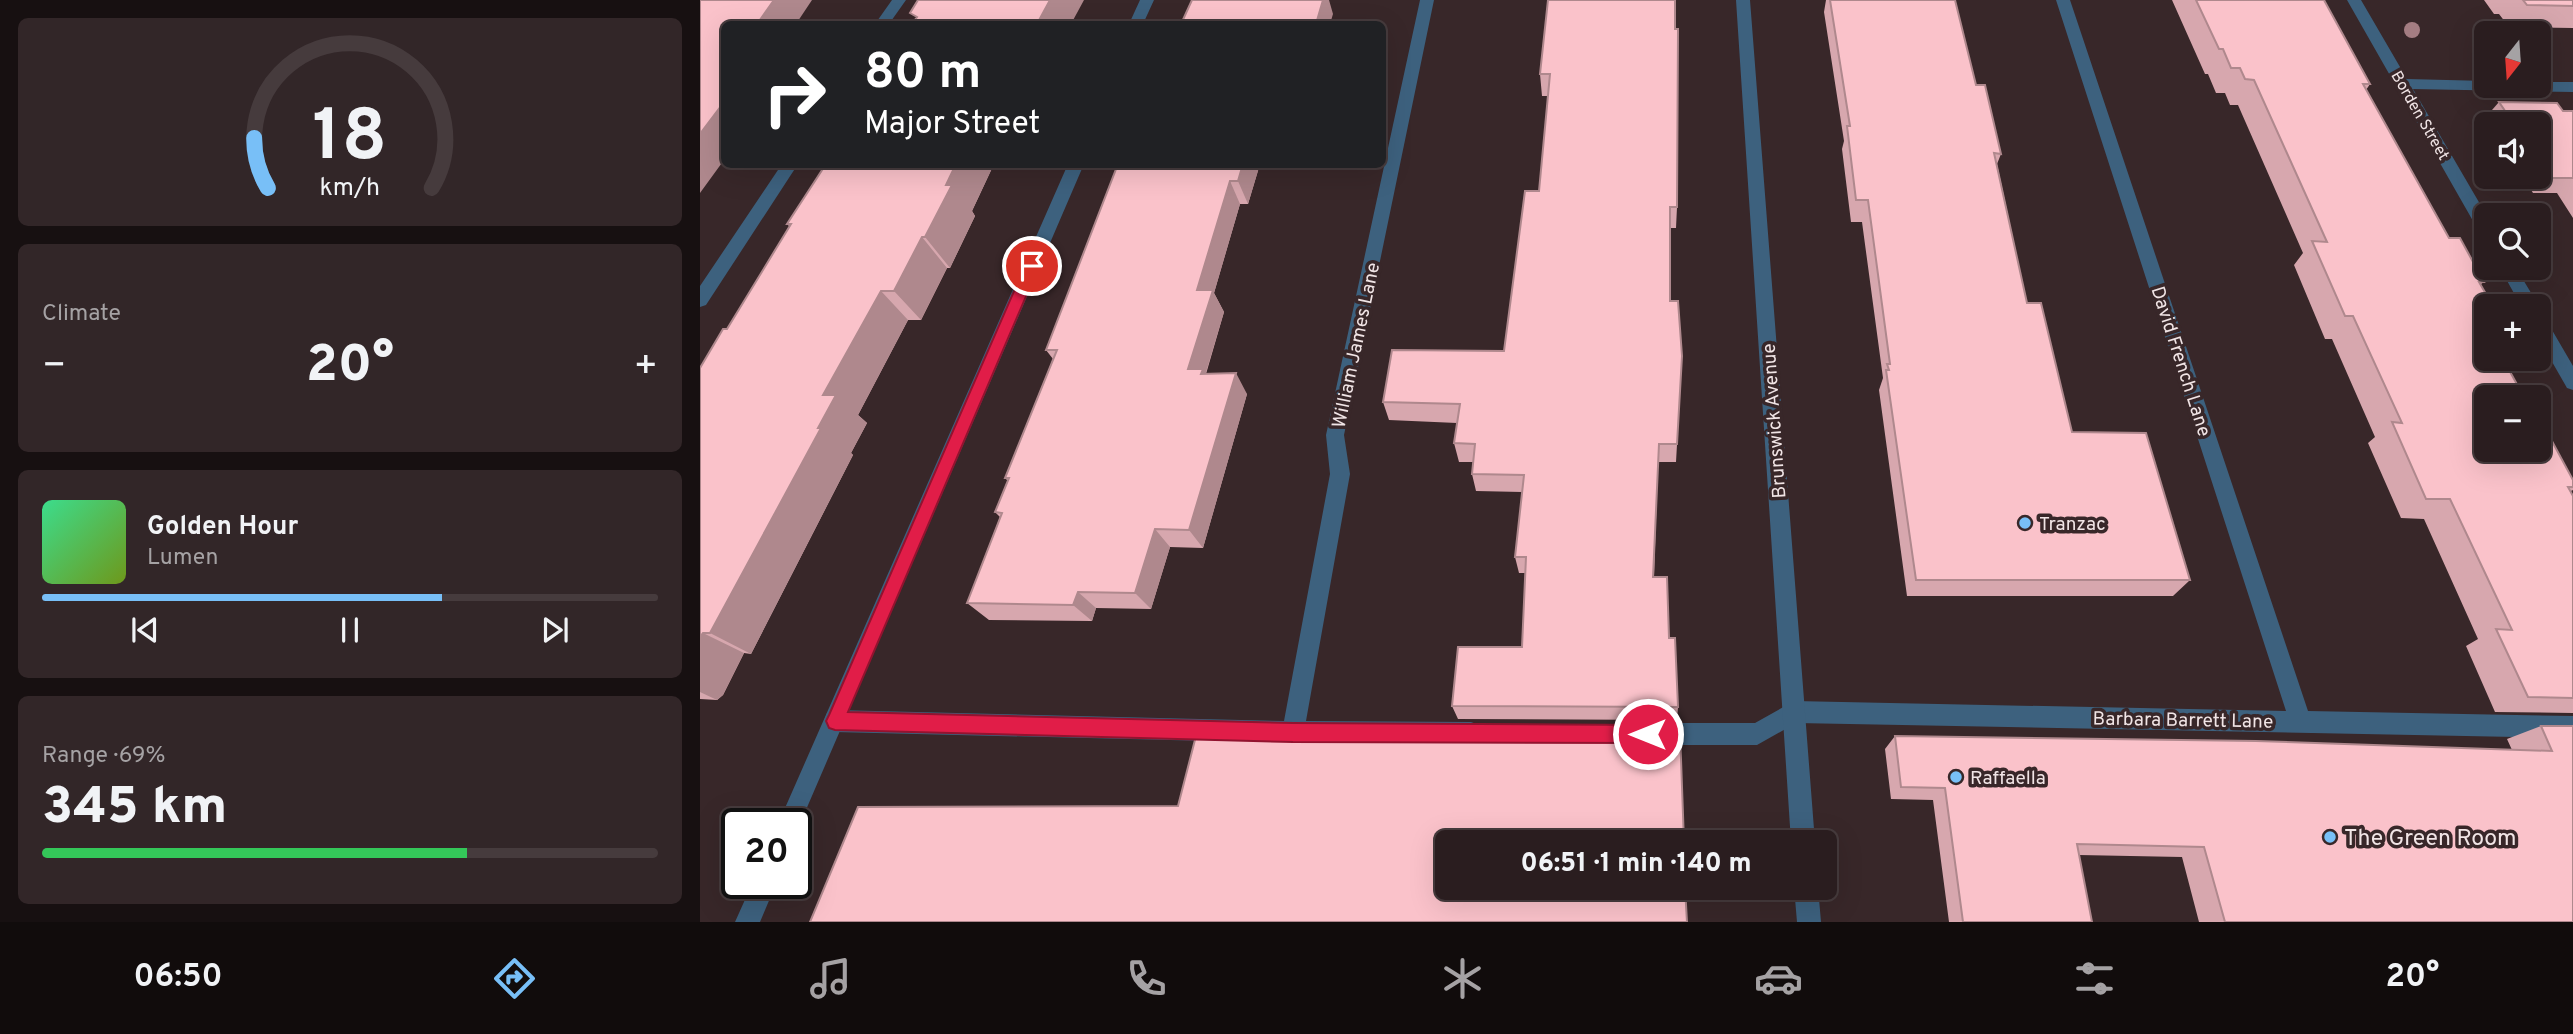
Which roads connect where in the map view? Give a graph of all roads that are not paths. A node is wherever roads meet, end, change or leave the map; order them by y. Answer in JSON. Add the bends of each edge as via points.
{"nodes":[{"id":1,"x":899,"y":0,"type":"edge"},
{"id":2,"x":1147,"y":0,"type":"edge"},
{"id":3,"x":1427,"y":0,"type":"edge"},
{"id":4,"x":1743,"y":0,"type":"edge"},
{"id":5,"x":2063,"y":0,"type":"edge"},
{"id":6,"x":2354,"y":0,"type":"edge"},
{"id":7,"x":885,"y":21,"type":"edge"},
{"id":8,"x":1137,"y":21,"type":"edge"},
{"id":9,"x":2404,"y":84,"type":"junction"},
{"id":10,"x":2474,"y":86,"type":"edge"},
{"id":11,"x":2552,"y":87,"type":"edge"},
{"id":12,"x":2573,"y":87,"type":"edge"},
{"id":13,"x":787,"y":168,"type":"edge"},
{"id":14,"x":1074,"y":168,"type":"edge"},
{"id":15,"x":2474,"y":208,"type":"edge"},
{"id":16,"x":700,"y":300,"type":"edge"},
{"id":17,"x":2551,"y":344,"type":"edge"},
{"id":18,"x":2573,"y":383,"type":"edge"},
{"id":19,"x":1794,"y":712,"type":"junction"},
{"id":20,"x":835,"y":721,"type":"junction"},
{"id":21,"x":2301,"y":722,"type":"junction"},
{"id":22,"x":2573,"y":727,"type":"edge"},
{"id":23,"x":1293,"y":732,"type":"junction"},
{"id":24,"x":1498,"y":733,"type":"edge"},
{"id":25,"x":1634,"y":734,"type":"edge"},
{"id":26,"x":797,"y":808,"type":"edge"},
{"id":27,"x":1802,"y":830,"type":"edge"},
{"id":28,"x":757,"y":899,"type":"edge"},
{"id":29,"x":1807,"y":900,"type":"edge"},
{"id":30,"x":747,"y":922,"type":"edge"},
{"id":31,"x":1808,"y":922,"type":"edge"}],
"edges":[{"from":1,"to":7,"type":"street"},
{"from":2,"to":8,"type":"street"},
{"from":3,"to":23,"type":"street","name":"William James Lane","via":[[1335,435],[1340,474]]},
{"from":4,"to":19,"type":"street","name":"Brunswick Avenue"},
{"from":5,"to":21,"type":"street","name":"David French Lane"},
{"from":6,"to":9,"type":"street","name":"Borden Street"},
{"from":9,"to":10,"type":"street"},
{"from":9,"to":15,"type":"street","name":"Borden Street"},
{"from":11,"to":12,"type":"street"},
{"from":13,"to":16,"type":"street"},
{"from":14,"to":20,"type":"street"},
{"from":17,"to":18,"type":"street"},
{"from":19,"to":21,"type":"street","name":"Barbara Barrett Lane"},
{"from":19,"to":25,"type":"street","via":[[1757,734]]},
{"from":19,"to":27,"type":"street","name":"Brunswick Avenue"},
{"from":20,"to":23,"type":"street"},
{"from":20,"to":26,"type":"street"},
{"from":21,"to":22,"type":"street","name":"Barbara Barrett Lane"},
{"from":23,"to":24,"type":"street"},
{"from":28,"to":30,"type":"street"},
{"from":29,"to":31,"type":"street"}]}
